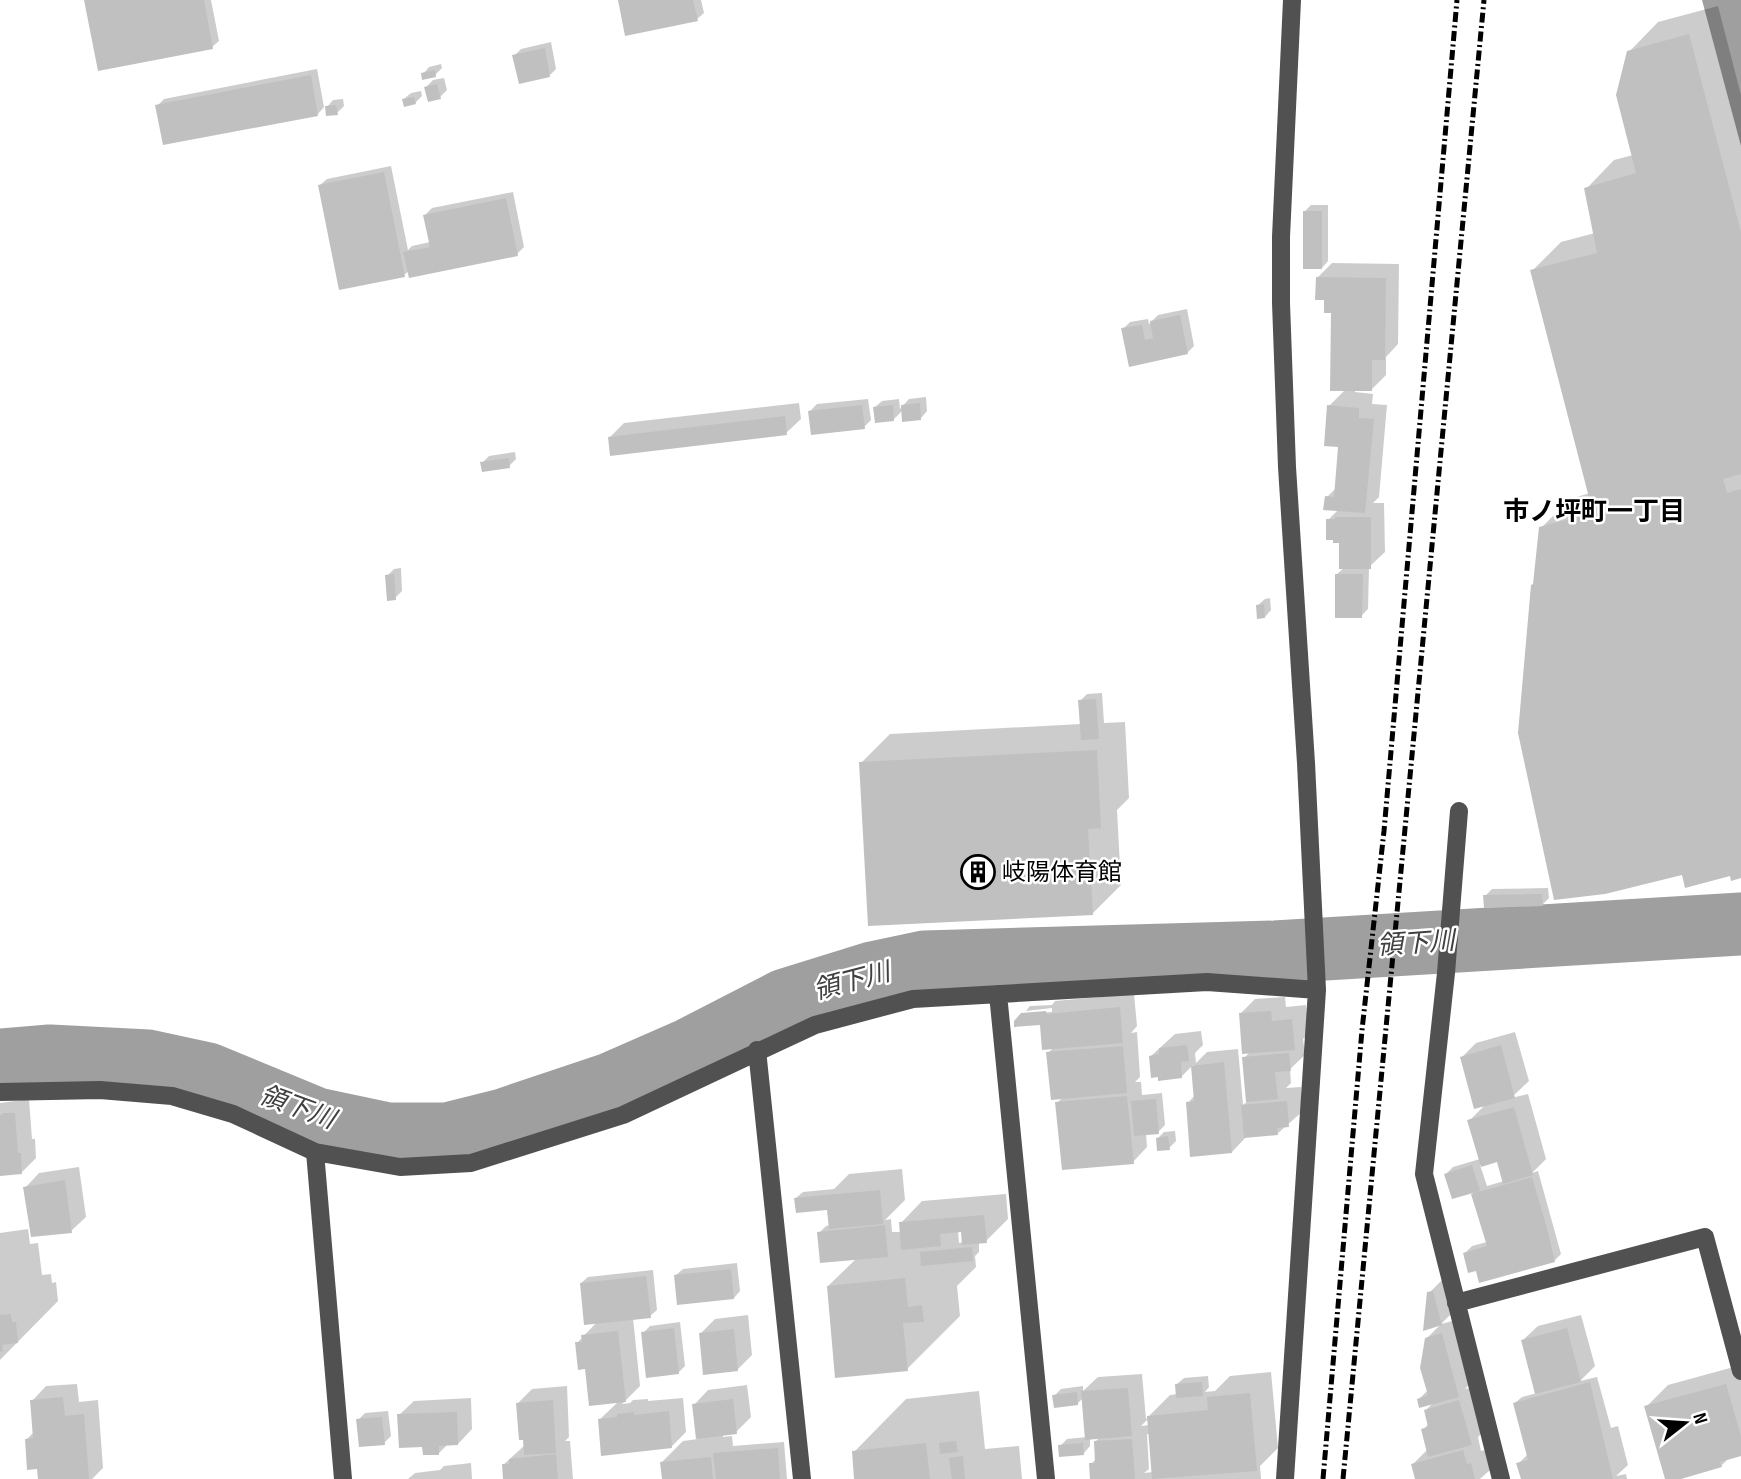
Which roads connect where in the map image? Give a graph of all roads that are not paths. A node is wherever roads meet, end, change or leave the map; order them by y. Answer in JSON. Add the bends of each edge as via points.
{"nodes":[{"id":1,"x":1292,"y":0,"type":"edge"},
{"id":2,"x":1459,"y":811,"type":"dead end"},
{"id":3,"x":1316,"y":982,"type":"junction"},
{"id":4,"x":998,"y":994,"type":"junction"},
{"id":5,"x":757,"y":1050,"type":"junction"},
{"id":6,"x":0,"y":1092,"type":"edge"},
{"id":7,"x":315,"y":1152,"type":"junction"},
{"id":8,"x":1456,"y":1303,"type":"junction"},
{"id":9,"x":1741,"y":1371,"type":"edge"},
{"id":10,"x":343,"y":1479,"type":"edge"},
{"id":11,"x":802,"y":1479,"type":"edge"},
{"id":12,"x":1046,"y":1479,"type":"edge"},
{"id":13,"x":1285,"y":1479,"type":"edge"},
{"id":14,"x":1501,"y":1479,"type":"edge"}],
"edges":[{"from":1,"to":3,"type":"street","via":[[1281,303]]},
{"from":2,"to":8,"type":"street","via":[[1424,1174]]},
{"from":3,"to":4,"type":"street","via":[[1207,982]]},
{"from":3,"to":13,"type":"street"},
{"from":4,"to":5,"type":"street","via":[[913,999],[815,1025]]},
{"from":4,"to":12,"type":"street"},
{"from":5,"to":7,"type":"street","via":[[623,1115],[471,1163],[400,1167]]},
{"from":5,"to":11,"type":"street"},
{"from":6,"to":7,"type":"street","via":[[100,1090],[172,1096],[233,1114]]},
{"from":7,"to":10,"type":"street"},
{"from":8,"to":9,"type":"street","via":[[1705,1237]]},
{"from":8,"to":14,"type":"street"}]}
